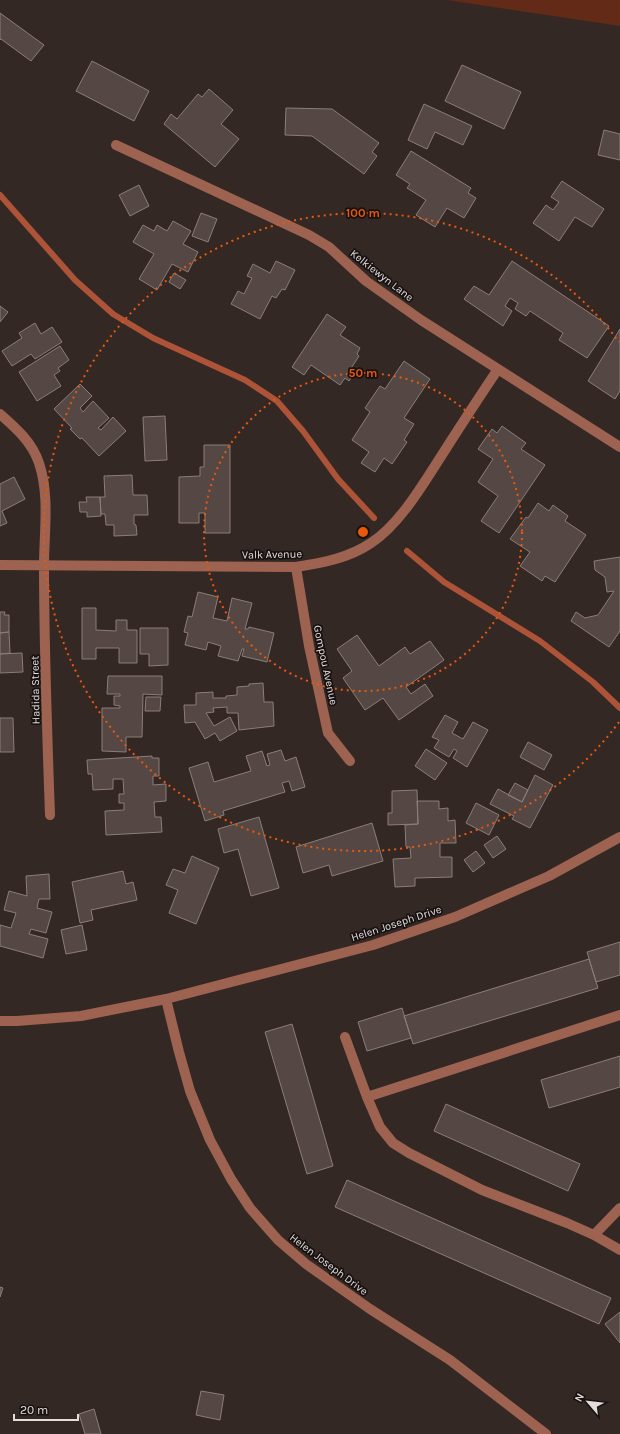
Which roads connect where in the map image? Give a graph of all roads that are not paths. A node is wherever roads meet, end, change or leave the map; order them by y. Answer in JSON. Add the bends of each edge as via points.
{"nodes":[{"id":1,"x":116,"y":145,"type":"dead end"},
{"id":2,"x":498,"y":369,"type":"junction"},
{"id":3,"x":0,"y":414,"type":"edge"},
{"id":4,"x":620,"y":447,"type":"edge"},
{"id":5,"x":0,"y":565,"type":"edge"},
{"id":6,"x":44,"y":565,"type":"junction"},
{"id":7,"x":296,"y":567,"type":"junction"},
{"id":8,"x":350,"y":761,"type":"dead end"},
{"id":9,"x":50,"y":815,"type":"dead end"},
{"id":10,"x":620,"y":837,"type":"edge"},
{"id":11,"x":166,"y":999,"type":"junction"},
{"id":12,"x":620,"y":1015,"type":"edge"},
{"id":13,"x":0,"y":1021,"type":"edge"},
{"id":14,"x":345,"y":1037,"type":"dead end"},
{"id":15,"x":367,"y":1097,"type":"junction"},
{"id":16,"x":620,"y":1208,"type":"edge"},
{"id":17,"x":594,"y":1235,"type":"junction"},
{"id":18,"x":620,"y":1250,"type":"edge"},
{"id":19,"x":546,"y":1434,"type":"edge"}],
"edges":[{"from":1,"to":2,"type":"street","name":"Kelkiewyn Lane","via":[[309,235],[329,247],[366,281],[421,320]]},
{"from":2,"to":4,"type":"street","name":"Kelkiewyn Lane"},
{"from":2,"to":7,"type":"street","name":"Valk Avenue","via":[[419,491],[390,527],[372,543],[353,553],[333,560]]},
{"from":3,"to":6,"type":"street","name":"Hadida Street","via":[[18,430],[39,462],[45,500]]},
{"from":5,"to":6,"type":"street","name":"Valk Avenue"},
{"from":6,"to":7,"type":"street","name":"Valk Avenue"},
{"from":6,"to":9,"type":"street","name":"Hadida Street"},
{"from":7,"to":8,"type":"street","name":"Gompou Avenue","via":[[309,646],[328,732]]},
{"from":10,"to":11,"type":"street","name":"Helen Joseph Drive","via":[[549,876],[454,916],[373,945]]},
{"from":11,"to":13,"type":"street","name":"Helen Joseph Drive","via":[[81,1016]]},
{"from":11,"to":19,"type":"street","name":"Helen Joseph Drive","via":[[190,1092],[210,1140],[250,1208],[278,1240],[306,1264],[450,1360]]},
{"from":12,"to":15,"type":"street"},
{"from":14,"to":15,"type":"street"},
{"from":15,"to":17,"type":"street","via":[[380,1127],[393,1143],[409,1153],[482,1190]]},
{"from":16,"to":17,"type":"street"},
{"from":17,"to":18,"type":"street"}]}
